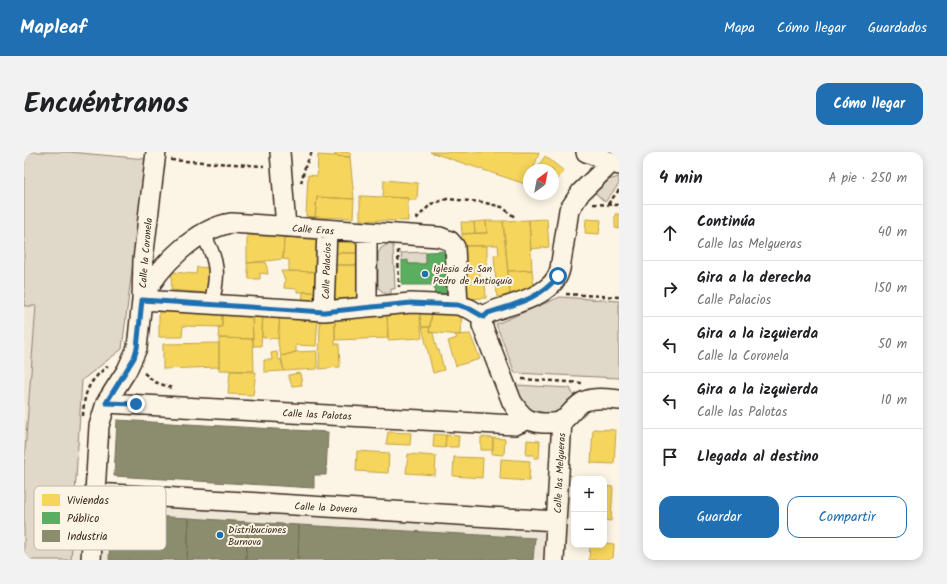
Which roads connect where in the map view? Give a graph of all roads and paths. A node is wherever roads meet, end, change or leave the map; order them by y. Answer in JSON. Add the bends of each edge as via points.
{"nodes":[{"id":1,"x":280,"y":152,"type":"edge"},
{"id":2,"x":586,"y":152,"type":"edge"},
{"id":3,"x":161,"y":156,"type":"edge"},
{"id":4,"x":615,"y":164,"type":"edge"},
{"id":5,"x":267,"y":167,"type":"dead end"},
{"id":6,"x":619,"y":190,"type":"edge"},
{"id":7,"x":608,"y":205,"type":"dead end"},
{"id":8,"x":516,"y":218,"type":"dead end"},
{"id":9,"x":286,"y":227,"type":"junction"},
{"id":10,"x":327,"y":230,"type":"junction"},
{"id":11,"x":367,"y":232,"type":"junction"},
{"id":12,"x":402,"y":239,"type":"junction"},
{"id":13,"x":207,"y":242,"type":"dead end"},
{"id":14,"x":399,"y":289,"type":"dead end"},
{"id":15,"x":561,"y":294,"type":"dead end"},
{"id":16,"x":213,"y":296,"type":"dead end"},
{"id":17,"x":619,"y":297,"type":"edge"},
{"id":18,"x":142,"y":300,"type":"junction"},
{"id":19,"x":458,"y":305,"type":"junction"},
{"id":20,"x":366,"y":307,"type":"junction"},
{"id":21,"x":324,"y":312,"type":"junction"},
{"id":22,"x":484,"y":317,"type":"junction"},
{"id":23,"x":146,"y":368,"type":"dead end"},
{"id":24,"x":144,"y":373,"type":"junction"},
{"id":25,"x":142,"y":378,"type":"dead end"},
{"id":26,"x":514,"y":379,"type":"dead end"},
{"id":27,"x":585,"y":383,"type":"dead end"},
{"id":28,"x":177,"y":390,"type":"dead end"},
{"id":29,"x":619,"y":400,"type":"edge"},
{"id":30,"x":106,"y":403,"type":"junction"},
{"id":31,"x":527,"y":420,"type":"junction"},
{"id":32,"x":562,"y":420,"type":"junction"},
{"id":33,"x":95,"y":486,"type":"edge"},
{"id":34,"x":166,"y":497,"type":"edge"},
{"id":35,"x":556,"y":521,"type":"junction"},
{"id":36,"x":92,"y":550,"type":"edge"},
{"id":37,"x":91,"y":560,"type":"edge"},
{"id":38,"x":554,"y":560,"type":"edge"}],
"edges":[{"from":1,"to":9,"type":"street"},
{"from":2,"to":4,"type":"street"},
{"from":3,"to":5,"type":"path"},
{"from":3,"to":18,"type":"street","name":"Calle la Coronela","via":[[143,260]]},
{"from":4,"to":22,"type":"street","via":[[581,192],[569,210],[560,269],[553,283],[538,294],[488,313]]},
{"from":6,"to":7,"type":"path"},
{"from":8,"to":12,"type":"path","via":[[502,206],[447,199],[430,204],[417,217]]},
{"from":9,"to":10,"type":"street","name":"Calle Eras"},
{"from":9,"to":18,"type":"street","name":"Calle Eras","via":[[232,223],[213,228],[162,268]]},
{"from":10,"to":11,"type":"street","name":"Calle Eras"},
{"from":10,"to":21,"type":"street","name":"Calle Palacios"},
{"from":11,"to":12,"type":"street","name":"Calle Eras"},
{"from":11,"to":20,"type":"street"},
{"from":12,"to":14,"type":"path"},
{"from":12,"to":19,"type":"street","name":"Calle Eras","via":[[440,237],[450,241],[455,247]]},
{"from":13,"to":16,"type":"street","via":[[215,258],[217,280]]},
{"from":15,"to":17,"type":"path"},
{"from":18,"to":21,"type":"street","name":"Calle Palacios"},
{"from":18,"to":30,"type":"street","name":"Calle la Coronela","via":[[134,358]]},
{"from":19,"to":20,"type":"street","name":"Calle Palacios","via":[[411,303]]},
{"from":19,"to":22,"type":"street","name":"Calle Palacios"},
{"from":20,"to":21,"type":"street","name":"Calle Palacios"},
{"from":22,"to":31,"type":"street","via":[[482,324],[512,402],[519,414]]},
{"from":23,"to":24,"type":"path"},
{"from":24,"to":25,"type":"path"},
{"from":24,"to":28,"type":"path","via":[[155,382]]},
{"from":26,"to":27,"type":"path"},
{"from":29,"to":32,"type":"street","via":[[596,398],[584,401]]},
{"from":30,"to":31,"type":"street","name":"Calle las Palotas","via":[[515,425]]},
{"from":30,"to":33,"type":"street","name":"Calle la Coronela","via":[[99,426]]},
{"from":31,"to":32,"type":"street","name":"Calle las Melgueras","via":[[550,424]]},
{"from":32,"to":35,"type":"street","name":"Calle las Melgueras"},
{"from":34,"to":35,"type":"street","name":"Calle la Dovera"},
{"from":35,"to":38,"type":"street","name":"Calle las Melgueras"},
{"from":36,"to":37,"type":"street","name":"Calle la Coronela"}]}
